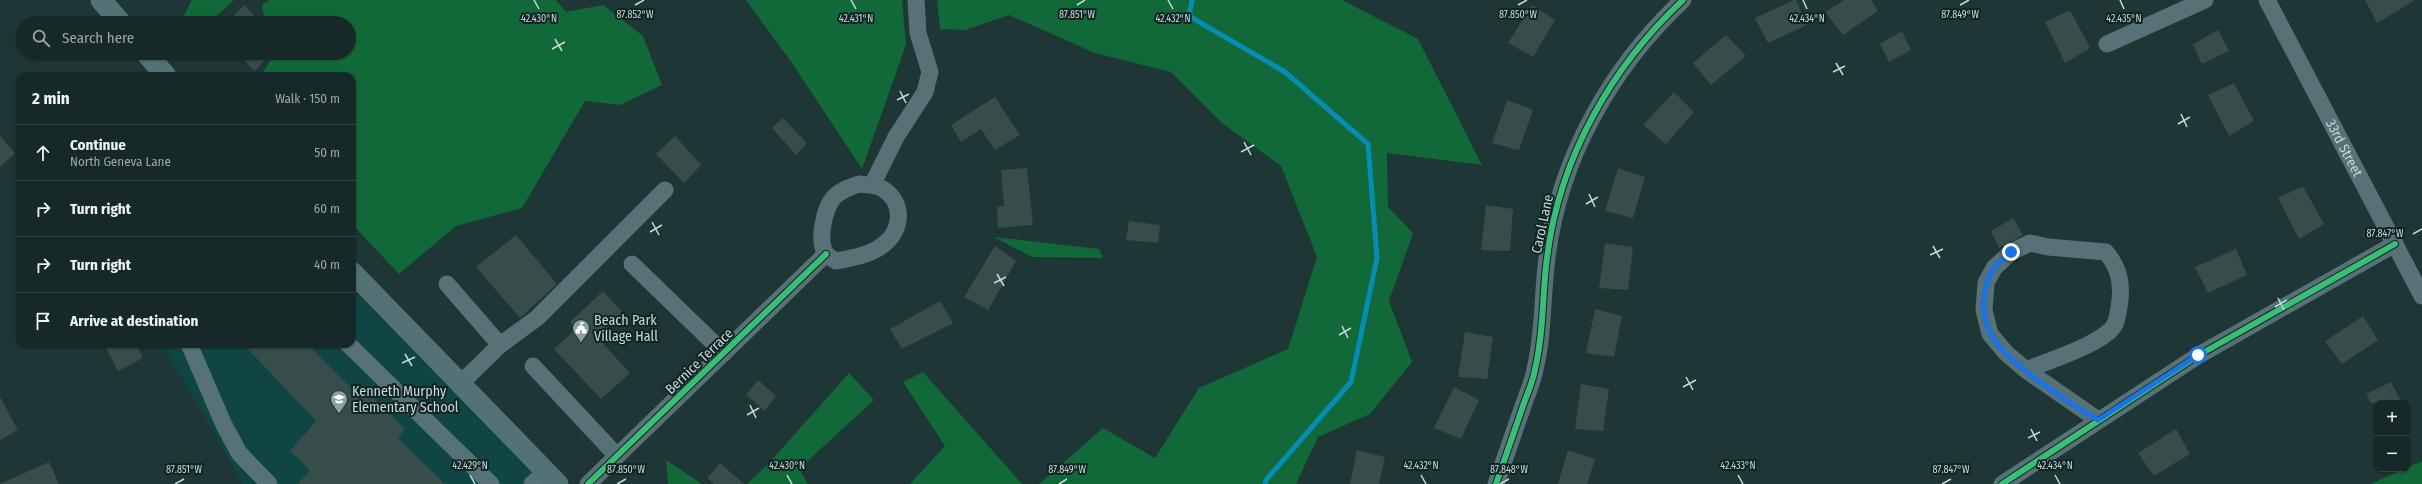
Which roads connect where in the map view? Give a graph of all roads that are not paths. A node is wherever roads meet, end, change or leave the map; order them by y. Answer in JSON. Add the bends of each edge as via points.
{"nodes":[{"id":1,"x":101,"y":0,"type":"edge"},
{"id":2,"x":916,"y":0,"type":"edge"},
{"id":3,"x":2205,"y":0,"type":"edge"},
{"id":4,"x":2267,"y":0,"type":"edge"},
{"id":5,"x":1679,"y":1,"type":"edge"},
{"id":6,"x":114,"y":16,"type":"edge"},
{"id":7,"x":2107,"y":44,"type":"dead end"},
{"id":8,"x":152,"y":60,"type":"edge"},
{"id":9,"x":163,"y":72,"type":"edge"},
{"id":10,"x":872,"y":186,"type":"junction"},
{"id":11,"x":665,"y":190,"type":"dead end"},
{"id":12,"x":2395,"y":244,"type":"junction"},
{"id":13,"x":826,"y":254,"type":"junction"},
{"id":14,"x":632,"y":264,"type":"dead end"},
{"id":15,"x":356,"y":276,"type":"edge"},
{"id":16,"x":447,"y":284,"type":"dead end"},
{"id":17,"x":2422,"y":296,"type":"edge"},
{"id":18,"x":500,"y":344,"type":"junction"},
{"id":19,"x":191,"y":348,"type":"edge"},
{"id":20,"x":352,"y":348,"type":"edge"},
{"id":21,"x":724,"y":353,"type":"junction"},
{"id":22,"x":533,"y":366,"type":"dead end"},
{"id":23,"x":2026,"y":370,"type":"junction"},
{"id":24,"x":460,"y":384,"type":"junction"},
{"id":25,"x":2098,"y":420,"type":"junction"},
{"id":26,"x":617,"y":456,"type":"junction"},
{"id":27,"x":545,"y":480,"type":"edge"},
{"id":28,"x":269,"y":484,"type":"edge"},
{"id":29,"x":491,"y":484,"type":"edge"},
{"id":30,"x":588,"y":484,"type":"edge"},
{"id":31,"x":1496,"y":484,"type":"edge"},
{"id":32,"x":2002,"y":484,"type":"edge"}],
"edges":[{"from":1,"to":6,"type":"main road"},
{"from":2,"to":10,"type":"street","via":[[918,32],[930,72],[925,92],[896,137]]},
{"from":3,"to":7,"type":"street"},
{"from":4,"to":12,"type":"street","name":"33rd Street"},
{"from":5,"to":31,"type":"street","name":"Carol Lane","via":[[1624,65],[1574,154],[1559,200],[1547,257],[1535,369]]},
{"from":8,"to":9,"type":"main road"},
{"from":10,"to":13,"type":"street","via":[[859,184],[845,189],[834,198],[824,224],[822,240]]},
{"from":10,"to":13,"type":"street","via":[[882,188],[894,200],[899,213],[898,226],[893,236],[882,246],[856,258],[836,261]]},
{"from":11,"to":18,"type":"street","via":[[537,318]]},
{"from":12,"to":17,"type":"street","name":"33rd Street"},
{"from":12,"to":25,"type":"street","via":[[2198,355]]},
{"from":13,"to":21,"type":"street","name":"Bernice Terrace"},
{"from":14,"to":21,"type":"street"},
{"from":15,"to":24,"type":"main road"},
{"from":16,"to":18,"type":"street"},
{"from":18,"to":24,"type":"street"},
{"from":19,"to":28,"type":"street","via":[[239,453]]},
{"from":20,"to":29,"type":"street"},
{"from":21,"to":26,"type":"street","name":"Bernice Terrace"},
{"from":22,"to":26,"type":"street"},
{"from":23,"to":23,"type":"street","via":[[2006,353],[1990,334],[1984,310],[1986,283],[1994,268],[2011,252],[2030,243],[2106,252],[2117,265],[2122,286],[2115,325],[2094,343]]},
{"from":23,"to":25,"type":"street"},
{"from":24,"to":27,"type":"main road"},
{"from":25,"to":32,"type":"street"},
{"from":26,"to":30,"type":"street","name":"Bernice Terrace"}]}
